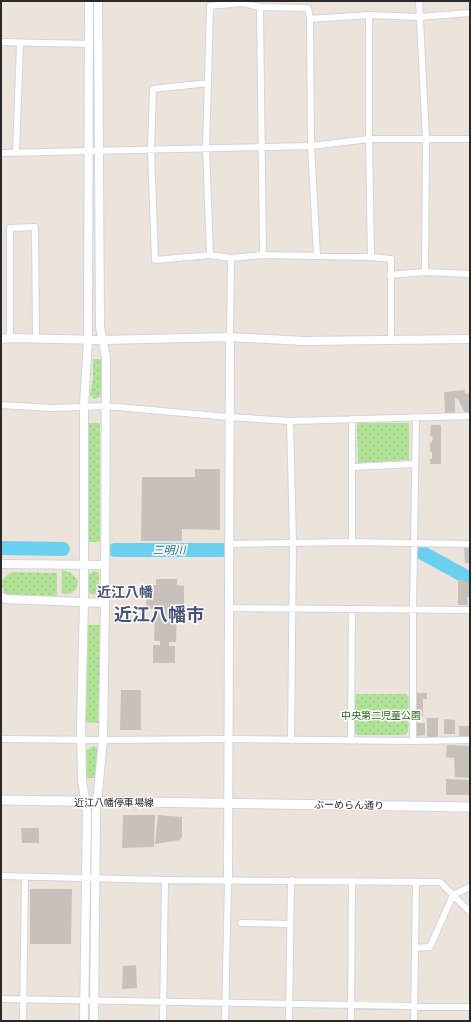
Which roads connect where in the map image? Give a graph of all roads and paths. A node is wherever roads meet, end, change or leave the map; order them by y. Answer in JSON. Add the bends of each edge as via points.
{"nodes":[{"id":1,"x":89,"y":1,"type":"edge"},
{"id":2,"x":98,"y":1,"type":"edge"},
{"id":3,"x":419,"y":1,"type":"edge"},
{"id":4,"x":242,"y":2,"type":"edge"},
{"id":5,"x":260,"y":7,"type":"junction"},
{"id":6,"x":470,"y":13,"type":"edge"},
{"id":7,"x":369,"y":15,"type":"junction"},
{"id":8,"x":419,"y":17,"type":"junction"},
{"id":9,"x":310,"y":19,"type":"junction"},
{"id":10,"x":1,"y":42,"type":"edge"},
{"id":11,"x":20,"y":43,"type":"junction"},
{"id":12,"x":90,"y":44,"type":"junction"},
{"id":13,"x":208,"y":83,"type":"junction"},
{"id":14,"x":426,"y":138,"type":"junction"},
{"id":15,"x":368,"y":139,"type":"junction"},
{"id":16,"x":470,"y":139,"type":"edge"},
{"id":17,"x":311,"y":146,"type":"junction"},
{"id":18,"x":261,"y":147,"type":"junction"},
{"id":19,"x":206,"y":148,"type":"junction"},
{"id":20,"x":151,"y":150,"type":"junction"},
{"id":21,"x":89,"y":152,"type":"junction"},
{"id":22,"x":99,"y":152,"type":"junction"},
{"id":23,"x":1,"y":153,"type":"edge"},
{"id":24,"x":16,"y":154,"type":"junction"},
{"id":25,"x":210,"y":255,"type":"junction"},
{"id":26,"x":263,"y":255,"type":"junction"},
{"id":27,"x":316,"y":256,"type":"junction"},
{"id":28,"x":371,"y":257,"type":"junction"},
{"id":29,"x":231,"y":258,"type":"junction"},
{"id":30,"x":425,"y":272,"type":"junction"},
{"id":31,"x":470,"y":274,"type":"edge"},
{"id":32,"x":390,"y":275,"type":"junction"},
{"id":33,"x":230,"y":337,"type":"junction"},
{"id":34,"x":10,"y":338,"type":"junction"},
{"id":35,"x":1,"y":339,"type":"edge"},
{"id":36,"x":36,"y":339,"type":"junction"},
{"id":37,"x":470,"y":339,"type":"edge"},
{"id":38,"x":88,"y":340,"type":"junction"},
{"id":39,"x":103,"y":340,"type":"junction"},
{"id":40,"x":391,"y":340,"type":"junction"},
{"id":41,"x":1,"y":405,"type":"edge"},
{"id":42,"x":84,"y":406,"type":"junction"},
{"id":43,"x":106,"y":406,"type":"junction"},
{"id":44,"x":470,"y":416,"type":"edge"},
{"id":45,"x":229,"y":417,"type":"junction"},
{"id":46,"x":416,"y":417,"type":"junction"},
{"id":47,"x":352,"y":419,"type":"junction"},
{"id":48,"x":290,"y":421,"type":"junction"},
{"id":49,"x":415,"y":464,"type":"junction"},
{"id":50,"x":353,"y":467,"type":"junction"},
{"id":51,"x":293,"y":542,"type":"junction"},
{"id":52,"x":352,"y":542,"type":"junction"},
{"id":53,"x":414,"y":543,"type":"junction"},
{"id":54,"x":228,"y":544,"type":"junction"},
{"id":55,"x":470,"y":544,"type":"edge"},
{"id":56,"x":1,"y":564,"type":"edge"},
{"id":57,"x":84,"y":565,"type":"junction"},
{"id":58,"x":105,"y":565,"type":"junction"},
{"id":59,"x":1,"y":598,"type":"edge"},
{"id":60,"x":84,"y":602,"type":"junction"},
{"id":61,"x":105,"y":603,"type":"junction"},
{"id":62,"x":228,"y":608,"type":"junction"},
{"id":63,"x":292,"y":608,"type":"junction"},
{"id":64,"x":352,"y":609,"type":"junction"},
{"id":65,"x":413,"y":610,"type":"junction"},
{"id":66,"x":470,"y":610,"type":"edge"},
{"id":67,"x":1,"y":739,"type":"edge"},
{"id":68,"x":228,"y":739,"type":"junction"},
{"id":69,"x":81,"y":740,"type":"junction"},
{"id":70,"x":103,"y":740,"type":"junction"},
{"id":71,"x":291,"y":740,"type":"junction"},
{"id":72,"x":470,"y":740,"type":"edge"},
{"id":73,"x":351,"y":741,"type":"junction"},
{"id":74,"x":413,"y":741,"type":"junction"},
{"id":75,"x":1,"y":800,"type":"edge"},
{"id":76,"x":84,"y":802,"type":"junction"},
{"id":77,"x":97,"y":803,"type":"junction"},
{"id":78,"x":228,"y":803,"type":"junction"},
{"id":79,"x":470,"y":807,"type":"edge"},
{"id":80,"x":1,"y":876,"type":"edge"},
{"id":81,"x":25,"y":877,"type":"junction"},
{"id":82,"x":86,"y":878,"type":"junction"},
{"id":83,"x":95,"y":878,"type":"junction"},
{"id":84,"x":165,"y":880,"type":"junction"},
{"id":85,"x":291,"y":880,"type":"junction"},
{"id":86,"x":228,"y":881,"type":"junction"},
{"id":87,"x":352,"y":881,"type":"junction"},
{"id":88,"x":416,"y":882,"type":"junction"},
{"id":89,"x":470,"y":887,"type":"edge"},
{"id":90,"x":453,"y":895,"type":"junction"},
{"id":91,"x":470,"y":912,"type":"edge"},
{"id":92,"x":241,"y":923,"type":"dead end"},
{"id":93,"x":290,"y":924,"type":"junction"},
{"id":94,"x":415,"y":948,"type":"junction"},
{"id":95,"x":1,"y":999,"type":"edge"},
{"id":96,"x":23,"y":999,"type":"junction"},
{"id":97,"x":84,"y":1000,"type":"junction"},
{"id":98,"x":94,"y":1000,"type":"junction"},
{"id":99,"x":163,"y":1002,"type":"junction"},
{"id":100,"x":225,"y":1002,"type":"junction"},
{"id":101,"x":289,"y":1004,"type":"junction"},
{"id":102,"x":352,"y":1005,"type":"junction"},
{"id":103,"x":414,"y":1006,"type":"junction"},
{"id":104,"x":470,"y":1007,"type":"edge"},
{"id":105,"x":23,"y":1021,"type":"edge"},
{"id":106,"x":84,"y":1021,"type":"edge"},
{"id":107,"x":94,"y":1021,"type":"edge"},
{"id":108,"x":163,"y":1021,"type":"edge"},
{"id":109,"x":225,"y":1021,"type":"edge"},
{"id":110,"x":289,"y":1021,"type":"edge"},
{"id":111,"x":351,"y":1021,"type":"edge"},
{"id":112,"x":414,"y":1021,"type":"edge"}],
"edges":[{"from":1,"to":12,"type":"street"},
{"from":2,"to":22,"type":"street"},
{"from":3,"to":8,"type":"street"},
{"from":4,"to":5,"type":"street"},
{"from":4,"to":13,"type":"street","via":[[210,6]]},
{"from":5,"to":9,"type":"street","via":[[308,8]]},
{"from":5,"to":18,"type":"street"},
{"from":6,"to":8,"type":"street"},
{"from":7,"to":8,"type":"street"},
{"from":7,"to":9,"type":"street"},
{"from":7,"to":15,"type":"street"},
{"from":8,"to":14,"type":"street"},
{"from":9,"to":17,"type":"street"},
{"from":10,"to":11,"type":"street"},
{"from":11,"to":12,"type":"street"},
{"from":11,"to":24,"type":"street"},
{"from":12,"to":21,"type":"street"},
{"from":13,"to":19,"type":"street"},
{"from":13,"to":20,"type":"street","via":[[153,88]]},
{"from":14,"to":15,"type":"street"},
{"from":14,"to":16,"type":"street"},
{"from":14,"to":30,"type":"street"},
{"from":15,"to":17,"type":"street"},
{"from":15,"to":28,"type":"street"},
{"from":17,"to":18,"type":"street"},
{"from":17,"to":27,"type":"street"},
{"from":18,"to":19,"type":"street"},
{"from":18,"to":26,"type":"street"},
{"from":19,"to":20,"type":"street"},
{"from":19,"to":25,"type":"street"},
{"from":20,"to":22,"type":"street"},
{"from":20,"to":25,"type":"street","via":[[155,260]]},
{"from":21,"to":22,"type":"street"},
{"from":21,"to":24,"type":"street"},
{"from":21,"to":38,"type":"street"},
{"from":22,"to":39,"type":"street","via":[[100,327]]},
{"from":23,"to":24,"type":"street"},
{"from":25,"to":29,"type":"street"},
{"from":26,"to":27,"type":"street"},
{"from":26,"to":29,"type":"street"},
{"from":27,"to":28,"type":"street"},
{"from":28,"to":32,"type":"street","via":[[391,259]]},
{"from":29,"to":33,"type":"street"},
{"from":30,"to":31,"type":"street"},
{"from":30,"to":32,"type":"street"},
{"from":32,"to":40,"type":"street"},
{"from":33,"to":39,"type":"street"},
{"from":33,"to":40,"type":"street","via":[[303,341]]},
{"from":33,"to":45,"type":"street"},
{"from":34,"to":35,"type":"street"},
{"from":34,"to":36,"type":"street"},
{"from":34,"to":36,"type":"street","via":[[10,228],[35,227]]},
{"from":36,"to":38,"type":"street"},
{"from":37,"to":40,"type":"street"},
{"from":38,"to":39,"type":"street"},
{"from":38,"to":42,"type":"street"},
{"from":39,"to":43,"type":"street","via":[[106,357]]},
{"from":41,"to":42,"type":"street","via":[[52,408]]},
{"from":42,"to":43,"type":"street"},
{"from":42,"to":57,"type":"street"},
{"from":43,"to":45,"type":"street"},
{"from":43,"to":58,"type":"street"},
{"from":44,"to":46,"type":"street"},
{"from":45,"to":48,"type":"street"},
{"from":45,"to":54,"type":"street"},
{"from":46,"to":47,"type":"street"},
{"from":46,"to":49,"type":"street"},
{"from":47,"to":48,"type":"street"},
{"from":47,"to":50,"type":"street"},
{"from":48,"to":51,"type":"street"},
{"from":49,"to":50,"type":"street"},
{"from":49,"to":53,"type":"street"},
{"from":50,"to":52,"type":"street"},
{"from":51,"to":52,"type":"street"},
{"from":51,"to":54,"type":"street"},
{"from":51,"to":63,"type":"street"},
{"from":52,"to":53,"type":"street"},
{"from":53,"to":55,"type":"street"},
{"from":53,"to":65,"type":"street"},
{"from":54,"to":62,"type":"street"},
{"from":56,"to":57,"type":"street"},
{"from":57,"to":58,"type":"street"},
{"from":57,"to":60,"type":"street"},
{"from":58,"to":61,"type":"street"},
{"from":59,"to":60,"type":"street"},
{"from":60,"to":61,"type":"street"},
{"from":60,"to":69,"type":"street"},
{"from":61,"to":70,"type":"street"},
{"from":62,"to":63,"type":"street"},
{"from":62,"to":68,"type":"street"},
{"from":63,"to":64,"type":"street"},
{"from":63,"to":71,"type":"street"},
{"from":64,"to":65,"type":"street"},
{"from":64,"to":73,"type":"street"},
{"from":65,"to":66,"type":"street"},
{"from":65,"to":74,"type":"street"},
{"from":67,"to":69,"type":"street"},
{"from":68,"to":70,"type":"street"},
{"from":68,"to":71,"type":"street"},
{"from":68,"to":78,"type":"street"},
{"from":69,"to":70,"type":"street"},
{"from":69,"to":76,"type":"street"},
{"from":70,"to":77,"type":"street"},
{"from":71,"to":73,"type":"street"},
{"from":72,"to":74,"type":"street"},
{"from":73,"to":74,"type":"street"},
{"from":75,"to":76,"type":"main road","name":"近江八幡停車場線"},
{"from":76,"to":77,"type":"main road","name":"近江八幡停車場線"},
{"from":76,"to":82,"type":"street","via":[[87,812]]},
{"from":77,"to":78,"type":"main road","name":"近江八幡停車場線"},
{"from":77,"to":83,"type":"street"},
{"from":78,"to":79,"type":"main road","name":"ぶーめらん通り"},
{"from":78,"to":86,"type":"street"},
{"from":80,"to":81,"type":"street"},
{"from":81,"to":82,"type":"street"},
{"from":81,"to":96,"type":"street"},
{"from":82,"to":83,"type":"street"},
{"from":82,"to":97,"type":"street"},
{"from":83,"to":84,"type":"street"},
{"from":83,"to":98,"type":"street"},
{"from":84,"to":86,"type":"street"},
{"from":84,"to":99,"type":"street"},
{"from":85,"to":86,"type":"street"},
{"from":85,"to":87,"type":"street"},
{"from":85,"to":93,"type":"street"},
{"from":86,"to":100,"type":"street"},
{"from":87,"to":88,"type":"street"},
{"from":87,"to":102,"type":"street"},
{"from":88,"to":90,"type":"street","via":[[440,882]]},
{"from":88,"to":94,"type":"street"},
{"from":89,"to":90,"type":"street"},
{"from":90,"to":91,"type":"street"},
{"from":90,"to":94,"type":"street","via":[[430,947]]},
{"from":92,"to":93,"type":"street"},
{"from":93,"to":101,"type":"street"},
{"from":94,"to":103,"type":"street"},
{"from":95,"to":96,"type":"street"},
{"from":96,"to":97,"type":"street"},
{"from":96,"to":105,"type":"street"},
{"from":97,"to":98,"type":"street"},
{"from":97,"to":106,"type":"street"},
{"from":98,"to":99,"type":"street"},
{"from":98,"to":107,"type":"street"},
{"from":99,"to":100,"type":"street"},
{"from":99,"to":108,"type":"street"},
{"from":100,"to":101,"type":"street"},
{"from":100,"to":109,"type":"street"},
{"from":101,"to":102,"type":"street"},
{"from":101,"to":110,"type":"street"},
{"from":102,"to":103,"type":"street"},
{"from":102,"to":111,"type":"street"},
{"from":103,"to":104,"type":"street"},
{"from":103,"to":112,"type":"street"}]}
